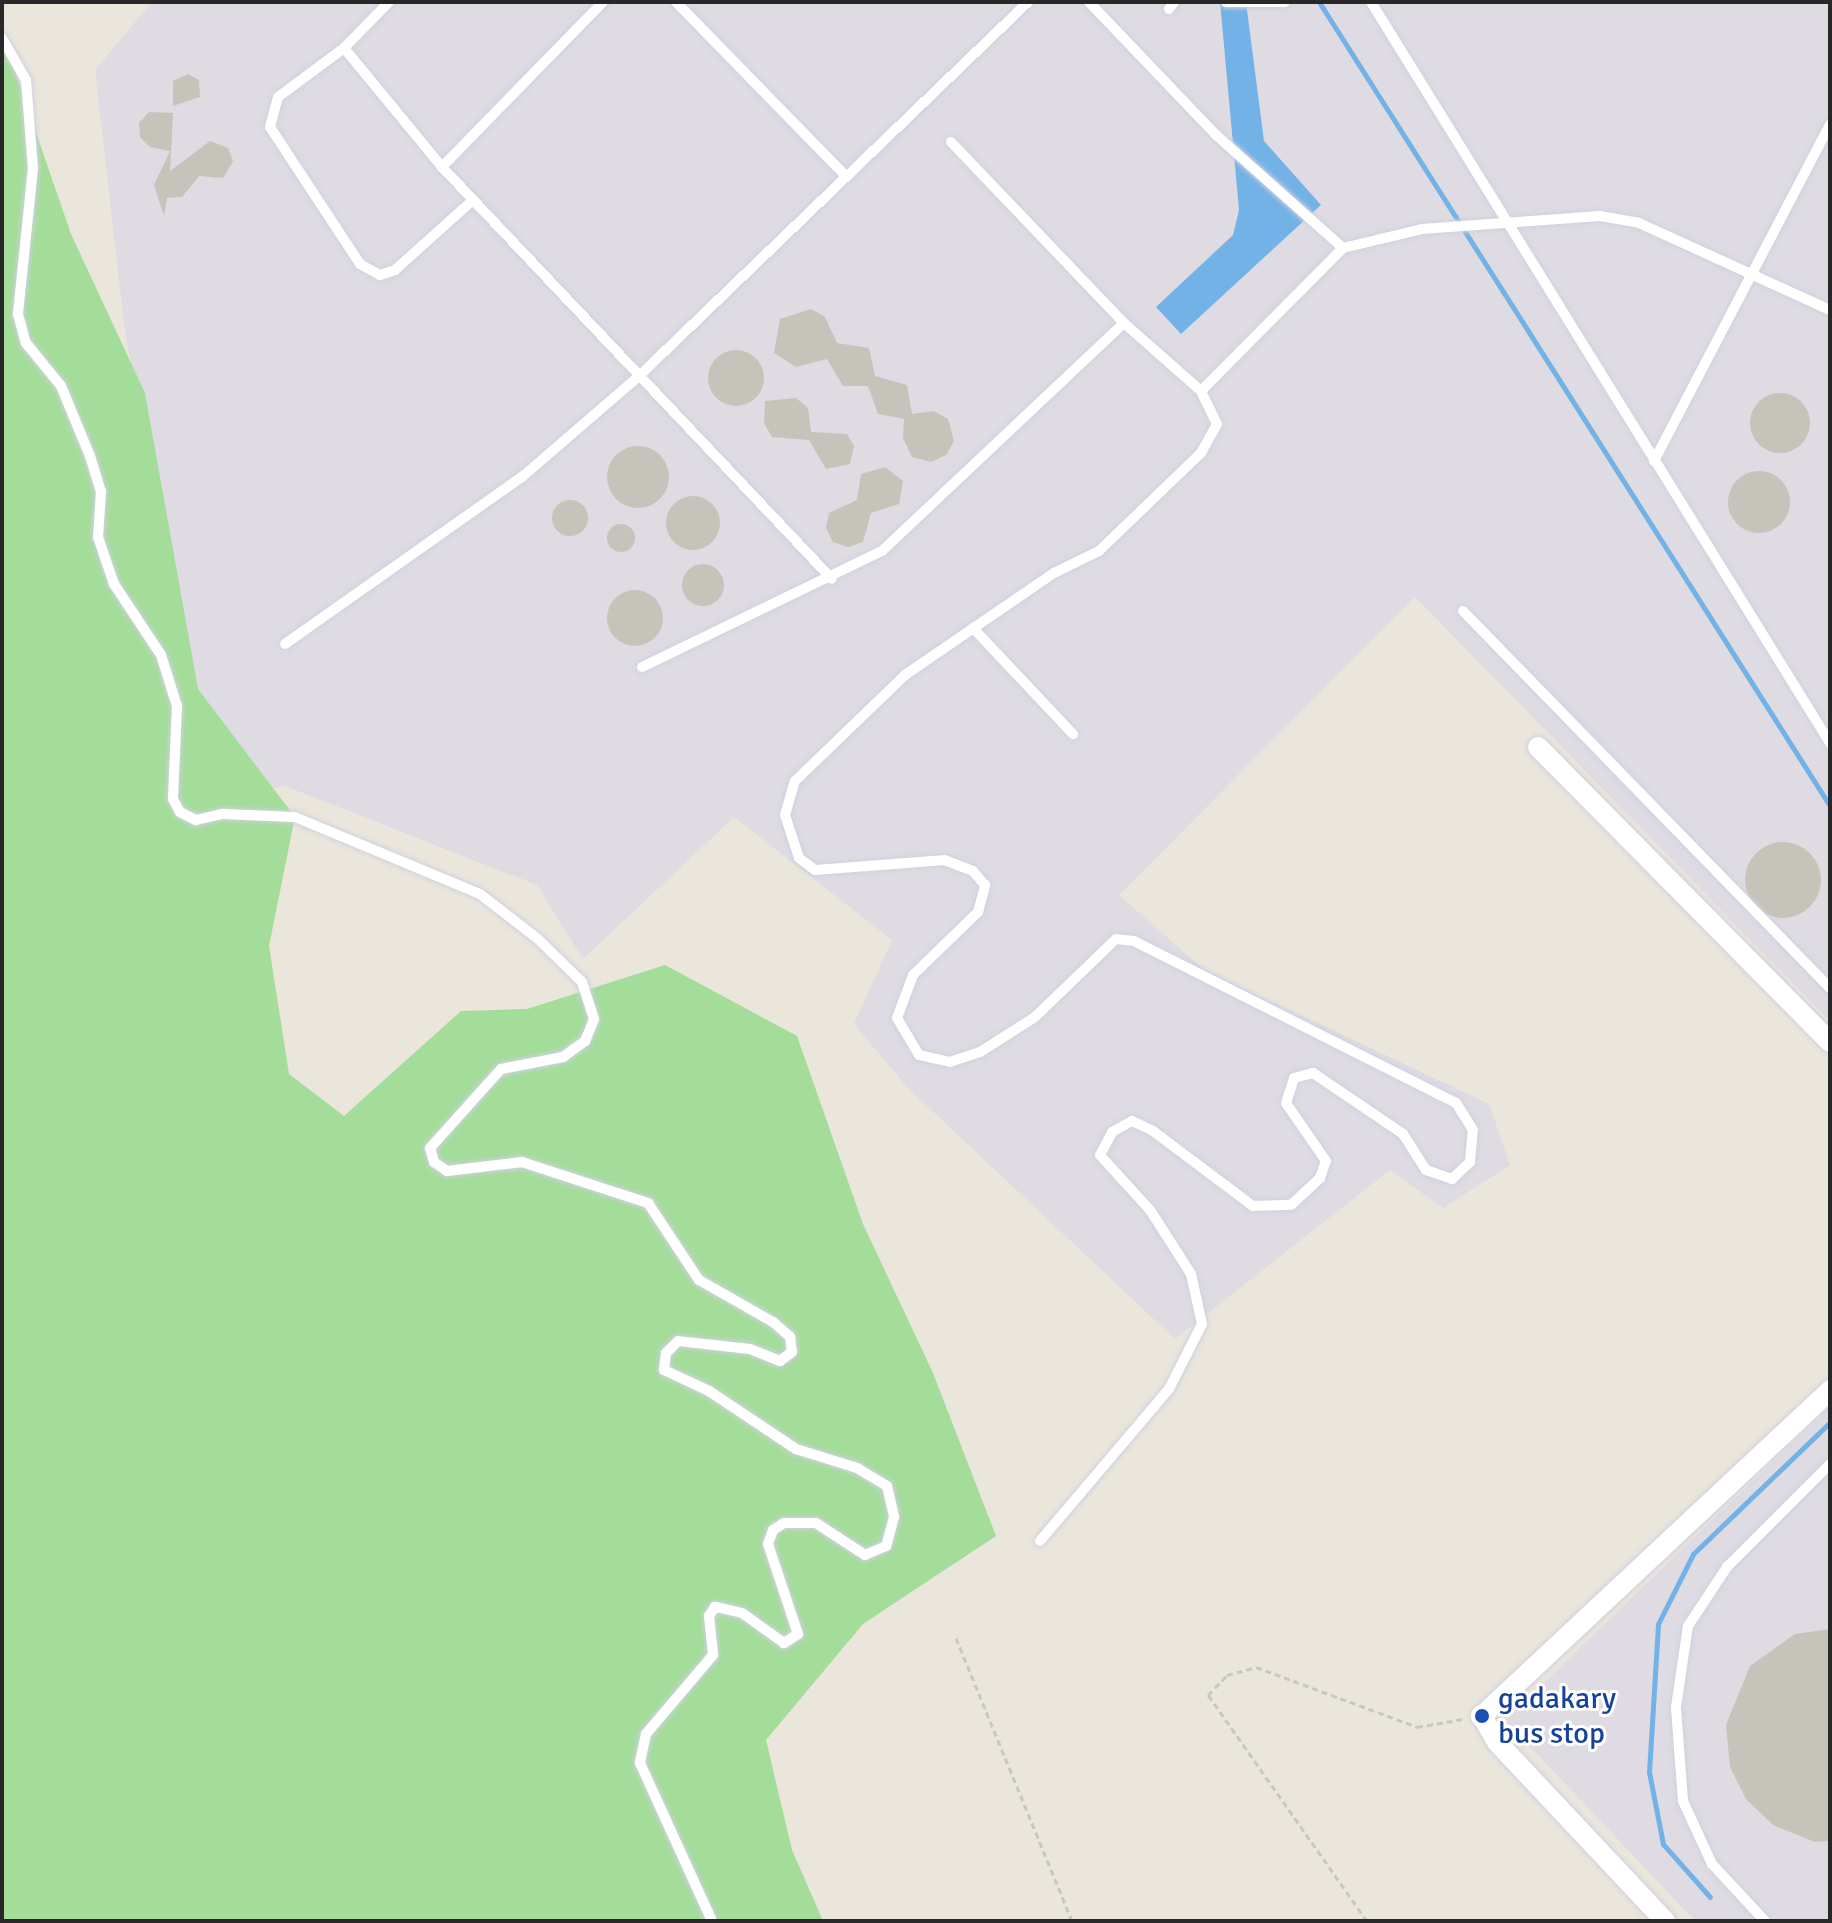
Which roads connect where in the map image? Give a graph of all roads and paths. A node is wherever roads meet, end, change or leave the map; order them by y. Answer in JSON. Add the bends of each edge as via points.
{"nodes":[{"id":1,"x":389,"y":2,"type":"edge"},
{"id":2,"x":603,"y":2,"type":"edge"},
{"id":3,"x":676,"y":2,"type":"edge"},
{"id":4,"x":1028,"y":2,"type":"edge"},
{"id":5,"x":1089,"y":2,"type":"edge"},
{"id":6,"x":1226,"y":2,"type":"edge"},
{"id":7,"x":1285,"y":2,"type":"edge"},
{"id":8,"x":1371,"y":2,"type":"edge"},
{"id":9,"x":2,"y":38,"type":"edge"},
{"id":10,"x":344,"y":48,"type":"junction"},
{"id":11,"x":1830,"y":124,"type":"edge"},
{"id":12,"x":951,"y":142,"type":"dead end"},
{"id":13,"x":442,"y":167,"type":"junction"},
{"id":14,"x":846,"y":176,"type":"junction"},
{"id":15,"x":473,"y":200,"type":"junction"},
{"id":16,"x":1507,"y":221,"type":"junction"},
{"id":17,"x":1343,"y":248,"type":"junction"},
{"id":18,"x":1754,"y":271,"type":"junction"},
{"id":19,"x":1830,"y":310,"type":"edge"},
{"id":20,"x":1124,"y":323,"type":"junction"},
{"id":21,"x":639,"y":376,"type":"junction"},
{"id":22,"x":1201,"y":391,"type":"junction"},
{"id":23,"x":1654,"y":461,"type":"junction"},
{"id":24,"x":832,"y":579,"type":"junction"},
{"id":25,"x":1463,"y":611,"type":"dead end"},
{"id":26,"x":973,"y":628,"type":"junction"},
{"id":27,"x":285,"y":644,"type":"dead end"},
{"id":28,"x":642,"y":667,"type":"dead end"},
{"id":29,"x":1073,"y":734,"type":"dead end"},
{"id":30,"x":1830,"y":743,"type":"edge"},
{"id":31,"x":1538,"y":747,"type":"dead end"},
{"id":32,"x":1830,"y":988,"type":"edge"},
{"id":33,"x":1830,"y":1042,"type":"edge"},
{"id":34,"x":1830,"y":1390,"type":"edge"},
{"id":35,"x":1830,"y":1464,"type":"edge"},
{"id":36,"x":1040,"y":1541,"type":"dead end"},
{"id":37,"x":956,"y":1638,"type":"dead end"},
{"id":38,"x":1482,"y":1716,"type":"junction"},
{"id":39,"x":712,"y":1921,"type":"edge"},
{"id":40,"x":1072,"y":1921,"type":"edge"},
{"id":41,"x":1367,"y":1921,"type":"edge"},
{"id":42,"x":1665,"y":1921,"type":"edge"},
{"id":43,"x":1765,"y":1921,"type":"edge"}],
"edges":[{"from":1,"to":10,"type":"lane"},
{"from":2,"to":13,"type":"lane"},
{"from":3,"to":14,"type":"lane"},
{"from":4,"to":14,"type":"lane"},
{"from":5,"to":17,"type":"lane","via":[[1215,134]]},
{"from":6,"to":7,"type":"lane"},
{"from":8,"to":16,"type":"lane"},
{"from":9,"to":39,"type":"lane","via":[[26,80],[33,168],[18,314],[26,343],[61,386],[90,456],[101,491],[98,537],[114,584],[161,655],[177,706],[173,799],[180,812],[196,820],[223,814],[295,817],[480,894],[538,939],[582,982],[594,1019],[585,1041],[563,1057],[501,1069],[430,1148],[434,1162],[447,1171],[522,1162],[648,1203],[699,1280],[773,1322],[790,1337],[792,1352],[780,1361],[750,1349],[678,1341],[666,1353],[664,1370],[709,1391],[796,1449],[857,1468],[887,1486],[894,1517],[886,1546],[865,1555],[816,1523],[784,1523],[773,1530],[768,1544],[798,1634],[784,1643],[742,1613],[715,1607],[709,1616],[713,1655],[646,1734],[640,1763]]},
{"from":10,"to":13,"type":"lane"},
{"from":10,"to":15,"type":"lane","via":[[278,97],[270,127],[360,264],[380,275],[395,270]]},
{"from":11,"to":18,"type":"lane"},
{"from":12,"to":20,"type":"lane"},
{"from":13,"to":15,"type":"lane"},
{"from":14,"to":21,"type":"lane"},
{"from":15,"to":21,"type":"lane"},
{"from":16,"to":17,"type":"lane","via":[[1422,229]]},
{"from":16,"to":18,"type":"lane","via":[[1600,216],[1639,223]]},
{"from":16,"to":23,"type":"lane"},
{"from":17,"to":22,"type":"lane"},
{"from":18,"to":19,"type":"lane"},
{"from":18,"to":23,"type":"lane"},
{"from":20,"to":22,"type":"lane"},
{"from":20,"to":24,"type":"lane","via":[[912,528]]},
{"from":21,"to":24,"type":"lane"},
{"from":21,"to":27,"type":"lane","via":[[522,477]]},
{"from":22,"to":26,"type":"lane","via":[[1217,424],[1213,440],[1099,551],[1054,573]]},
{"from":23,"to":30,"type":"lane"},
{"from":24,"to":28,"type":"lane"},
{"from":25,"to":32,"type":"lane"},
{"from":26,"to":29,"type":"lane"},
{"from":26,"to":36,"type":"lane","via":[[905,675],[813,760],[795,781],[785,815],[799,858],[815,870],[831,874],[945,860],[973,871],[985,885],[978,912],[913,975],[897,1018],[919,1055],[950,1062],[980,1052],[1035,1017],[1116,939],[1134,941],[1456,1103],[1473,1130],[1470,1162],[1452,1179],[1426,1170],[1403,1134],[1313,1073],[1294,1078],[1286,1103],[1326,1161],[1320,1178],[1291,1205],[1253,1206],[1153,1131],[1132,1121],[1112,1132],[1100,1155],[1150,1210],[1191,1274],[1202,1324],[1169,1389]]},
{"from":31,"to":33,"type":"street"},
{"from":34,"to":38,"type":"street"},
{"from":35,"to":43,"type":"lane","via":[[1727,1567],[1688,1626],[1676,1707],[1683,1801],[1712,1864]]},
{"from":37,"to":40,"type":"path"},
{"from":38,"to":41,"type":"path","via":[[1417,1727],[1256,1667],[1227,1675],[1208,1695]]},
{"from":38,"to":42,"type":"street","via":[[1497,1742]]}]}
